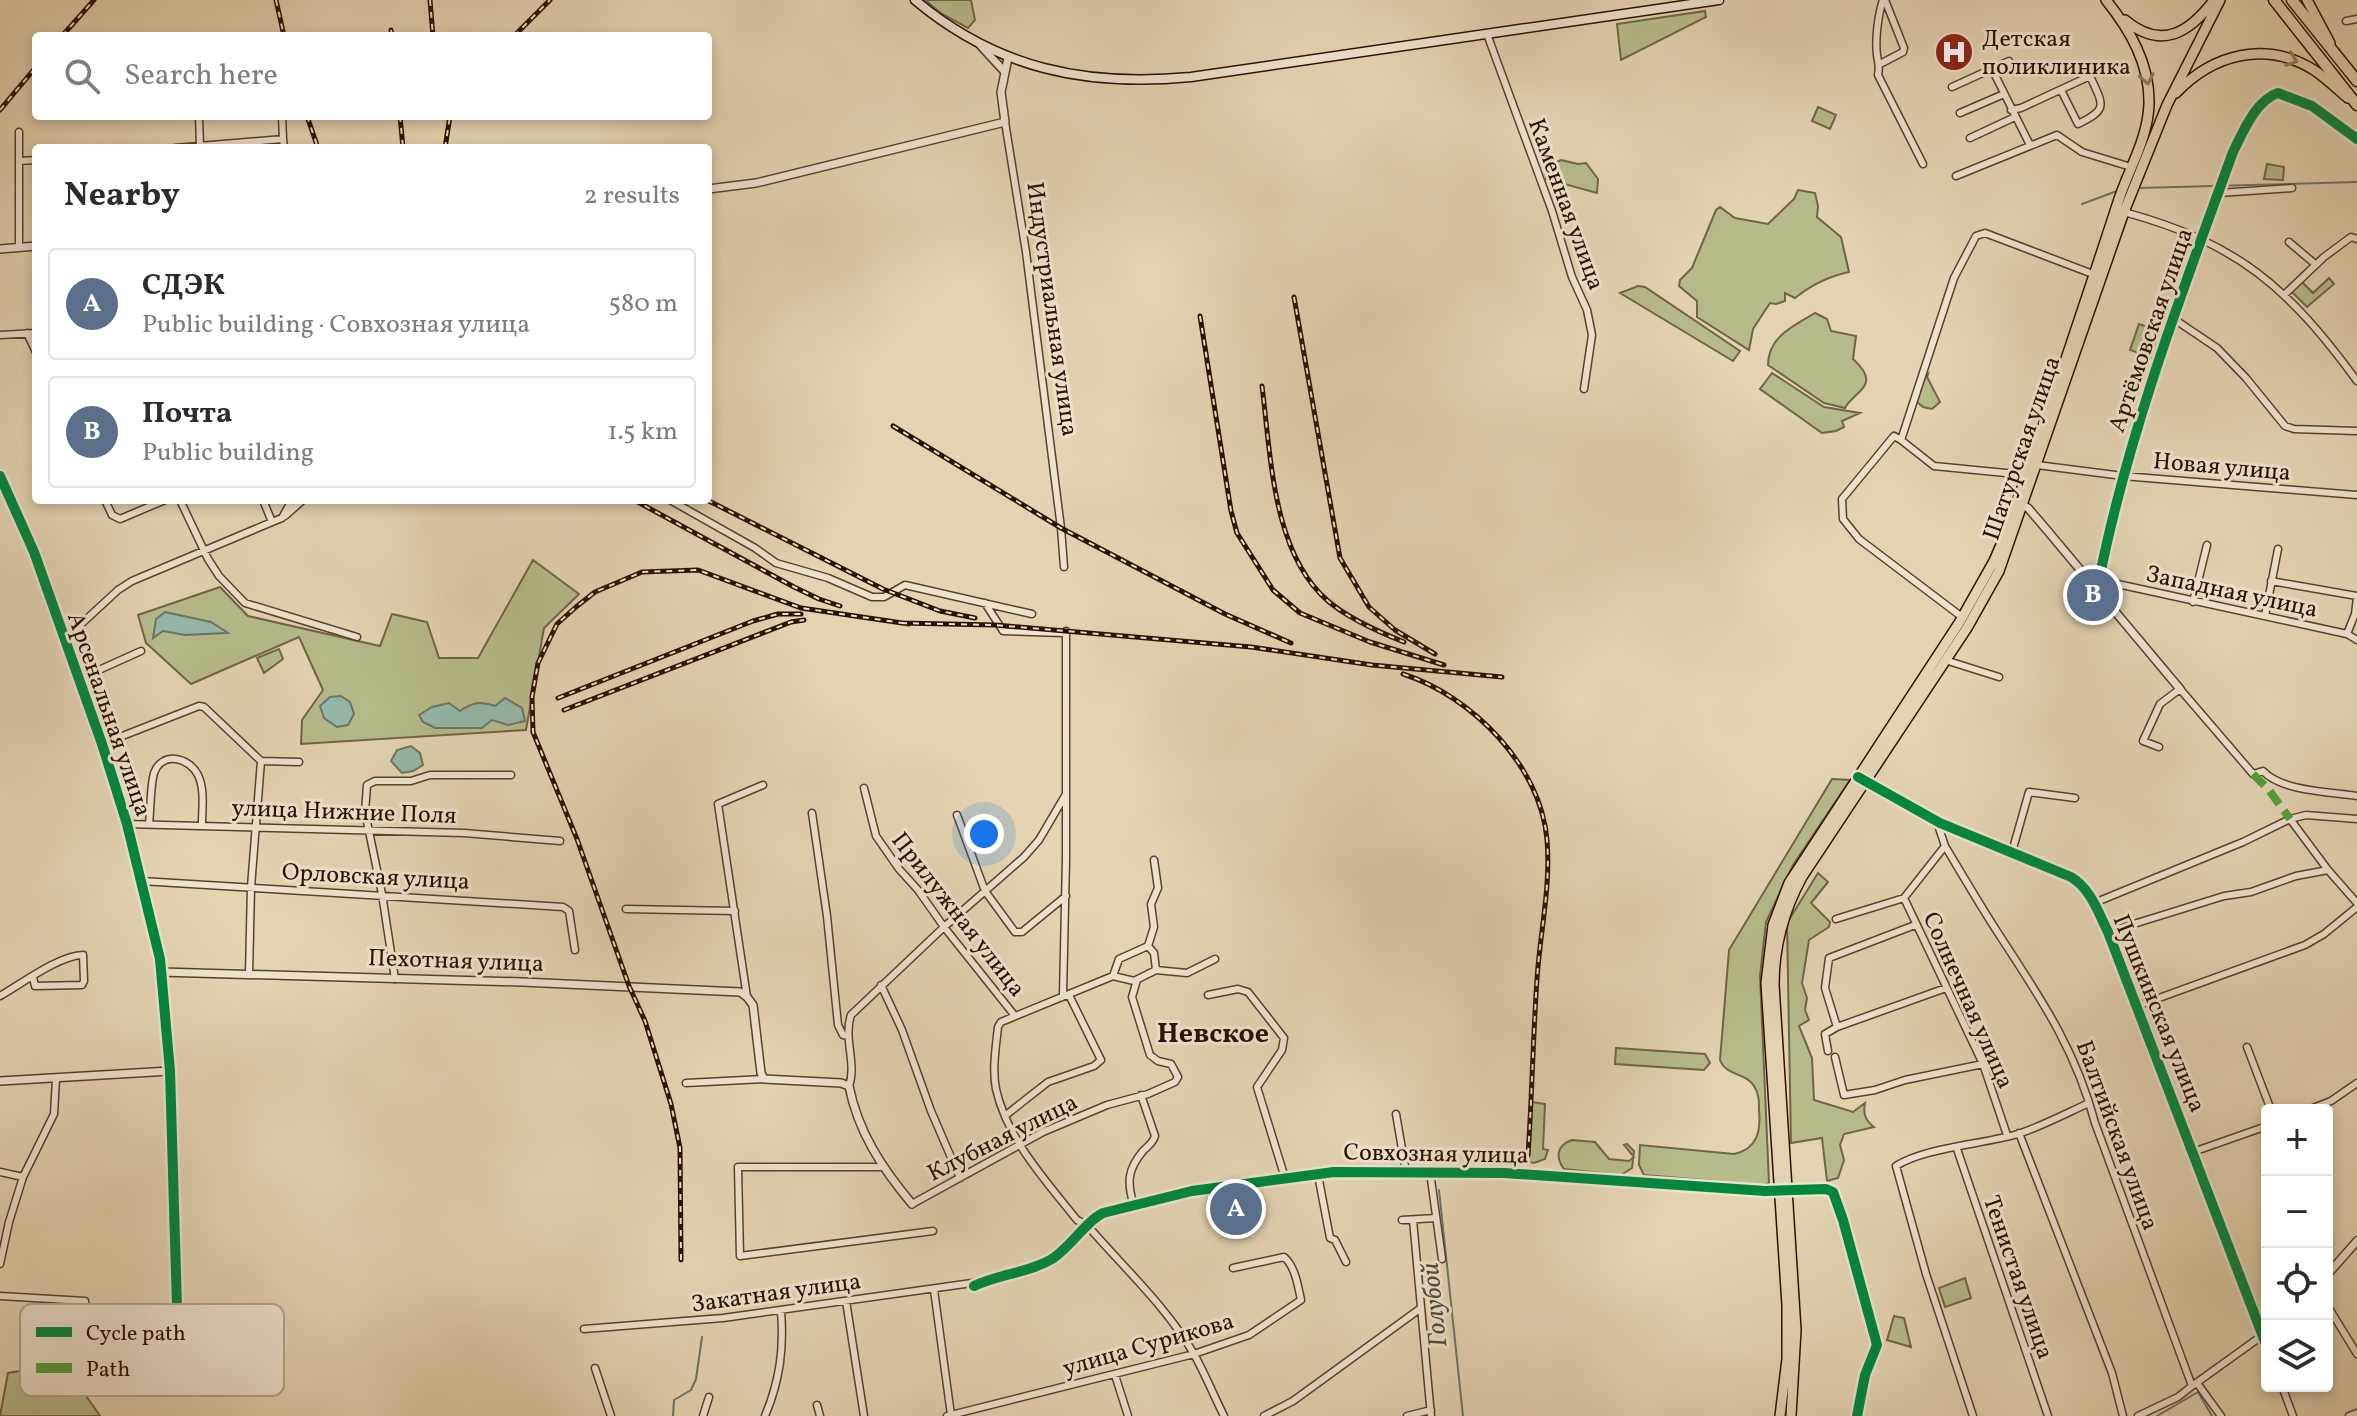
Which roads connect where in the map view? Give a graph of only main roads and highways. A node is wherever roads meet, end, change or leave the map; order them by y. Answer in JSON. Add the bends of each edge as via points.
{"nodes":[{"id":1,"x":915,"y":0,"type":"edge"},
{"id":2,"x":1719,"y":0,"type":"edge"},
{"id":3,"x":2106,"y":0,"type":"edge"},
{"id":4,"x":2217,"y":0,"type":"edge"},
{"id":5,"x":2274,"y":0,"type":"edge"},
{"id":6,"x":2292,"y":0,"type":"edge"},
{"id":7,"x":2307,"y":0,"type":"edge"},
{"id":8,"x":2114,"y":10,"type":"junction"},
{"id":9,"x":2340,"y":59,"type":"junction"},
{"id":10,"x":2357,"y":81,"type":"edge"},
{"id":11,"x":2167,"y":105,"type":"junction"},
{"id":12,"x":2357,"y":106,"type":"edge"},
{"id":13,"x":2128,"y":188,"type":"junction"},
{"id":14,"x":2097,"y":276,"type":"junction"},
{"id":15,"x":2020,"y":504,"type":"junction"},
{"id":16,"x":1976,"y":614,"type":"junction"},
{"id":17,"x":1962,"y":617,"type":"junction"},
{"id":18,"x":1967,"y":628,"type":"junction"},
{"id":19,"x":1862,"y":779,"type":"junction"},
{"id":20,"x":1784,"y":1190,"type":"junction"},
{"id":21,"x":1780,"y":1416,"type":"edge"},
{"id":22,"x":1791,"y":1416,"type":"edge"}],
"edges":[{"from":1,"to":2,"type":"main road","via":[[954,30],[1008,58],[1101,78],[1156,80]]},
{"from":3,"to":8,"type":"main road"},
{"from":4,"to":8,"type":"main road","via":[[2191,26],[2165,35],[2141,31]]},
{"from":4,"to":11,"type":"main road","name":"Шатурская улица"},
{"from":5,"to":12,"type":"highway"},
{"from":6,"to":9,"type":"highway"},
{"from":7,"to":9,"type":"main road"},
{"from":8,"to":13,"type":"main road","name":"Шатурская улица","one_way":true,"via":[[2139,51],[2149,89],[2146,127]]},
{"from":9,"to":10,"type":"highway"},
{"from":11,"to":12,"type":"main road","one_way":true,"via":[[2208,66],[2256,53],[2306,65]]},
{"from":11,"to":13,"type":"main road","name":"Шатурская улица"},
{"from":13,"to":14,"type":"main road","name":"Шатурская улица"},
{"from":13,"to":14,"type":"main road","name":"Шатурская улица","via":[[2124,212]]},
{"from":14,"to":15,"type":"main road","name":"Шатурская улица"},
{"from":14,"to":15,"type":"main road","name":"Шатурская улица"},
{"from":15,"to":16,"type":"main road","name":"Шатурская улица","via":[[1999,571]]},
{"from":15,"to":17,"type":"main road","name":"Шатурская улица"},
{"from":16,"to":17,"type":"main road"},
{"from":16,"to":18,"type":"main road","name":"Шатурская улица"},
{"from":17,"to":18,"type":"main road"},
{"from":17,"to":19,"type":"main road","name":"Шатурская улица"},
{"from":18,"to":19,"type":"main road","name":"Шатурская улица"},
{"from":19,"to":20,"type":"main road","via":[[1789,883],[1770,937],[1766,983]]},
{"from":20,"to":21,"type":"main road","via":[[1787,1331]]},
{"from":20,"to":22,"type":"main road","via":[[1796,1330]]}]}
